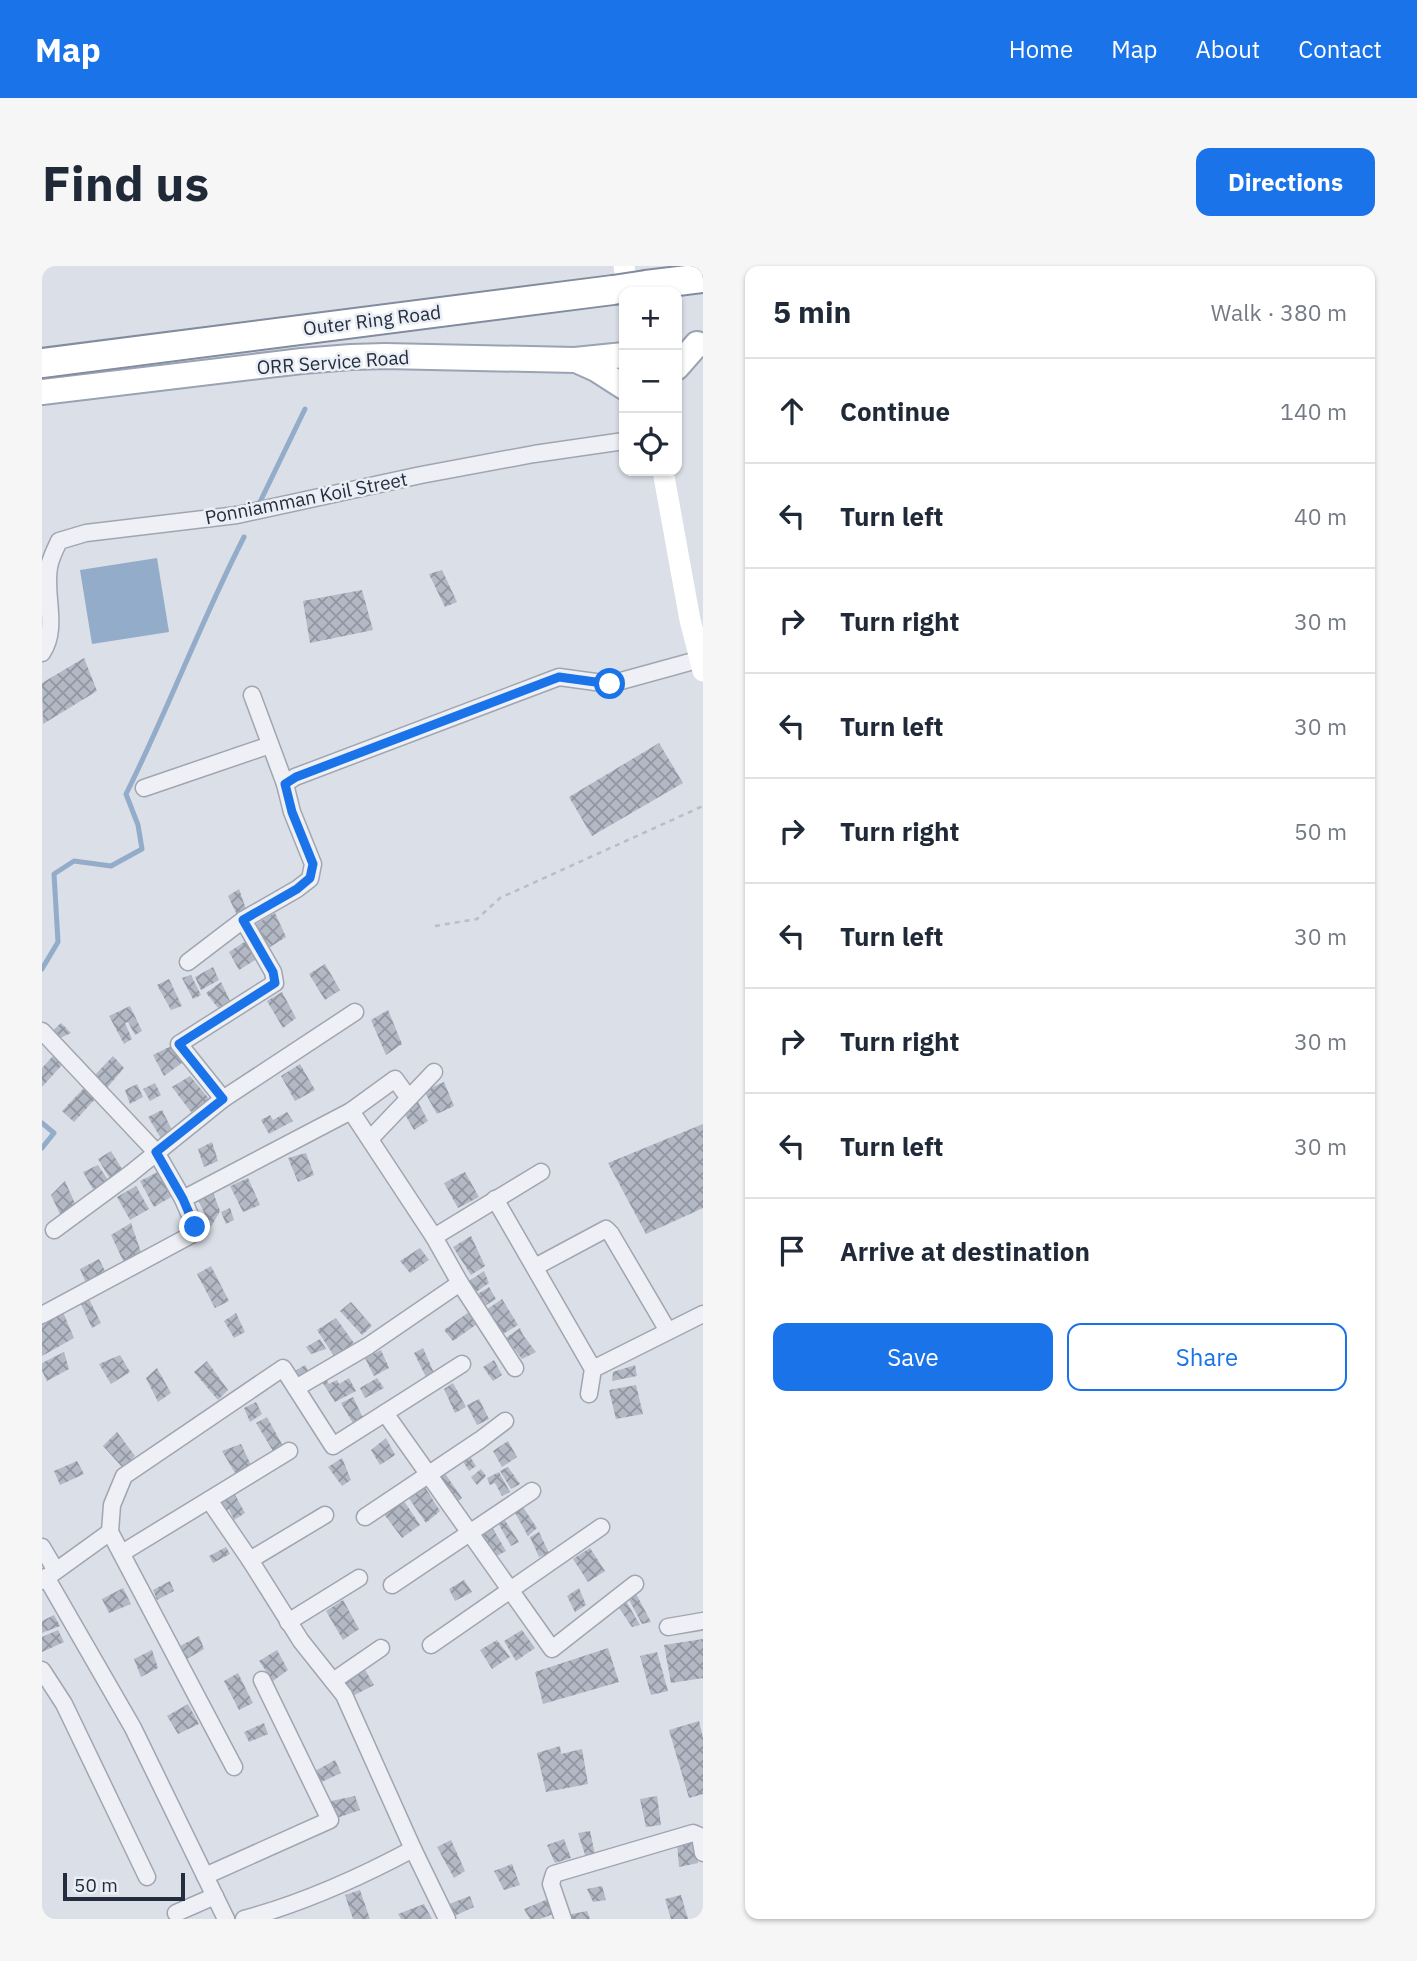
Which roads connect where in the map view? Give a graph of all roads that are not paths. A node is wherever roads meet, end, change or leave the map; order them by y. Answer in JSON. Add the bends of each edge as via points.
{"nodes":[{"id":1,"x":703,"y":278,"type":"edge"},
{"id":2,"x":628,"y":283,"type":"edge"},
{"id":3,"x":692,"y":344,"type":"edge"},
{"id":4,"x":619,"y":356,"type":"edge"},
{"id":5,"x":682,"y":359,"type":"edge"},
{"id":6,"x":575,"y":360,"type":"junction"},
{"id":7,"x":42,"y":363,"type":"edge"},
{"id":8,"x":619,"y":384,"type":"edge"},
{"id":9,"x":42,"y":393,"type":"edge"},
{"id":10,"x":619,"y":442,"type":"edge"},
{"id":11,"x":664,"y":476,"type":"edge"},
{"id":12,"x":42,"y":653,"type":"edge"},
{"id":13,"x":702,"y":665,"type":"edge"},
{"id":14,"x":252,"y":695,"type":"dead end"},
{"id":15,"x":270,"y":745,"type":"junction"},
{"id":16,"x":285,"y":784,"type":"junction"},
{"id":17,"x":145,"y":788,"type":"dead end"},
{"id":18,"x":243,"y":920,"type":"junction"},
{"id":19,"x":188,"y":961,"type":"dead end"},
{"id":20,"x":355,"y":1012,"type":"dead end"},
{"id":21,"x":42,"y":1031,"type":"edge"},
{"id":22,"x":434,"y":1072,"type":"dead end"},
{"id":23,"x":408,"y":1097,"type":"junction"},
{"id":24,"x":223,"y":1099,"type":"junction"},
{"id":25,"x":351,"y":1111,"type":"junction"},
{"id":26,"x":370,"y":1139,"type":"junction"},
{"id":27,"x":156,"y":1152,"type":"junction"},
{"id":28,"x":541,"y":1172,"type":"dead end"},
{"id":29,"x":183,"y":1199,"type":"junction"},
{"id":30,"x":495,"y":1199,"type":"junction"},
{"id":31,"x":54,"y":1230,"type":"dead end"},
{"id":32,"x":435,"y":1237,"type":"junction"},
{"id":33,"x":535,"y":1267,"type":"junction"},
{"id":34,"x":460,"y":1283,"type":"junction"},
{"id":35,"x":703,"y":1314,"type":"edge"},
{"id":36,"x":42,"y":1315,"type":"edge"},
{"id":37,"x":668,"y":1331,"type":"junction"},
{"id":38,"x":462,"y":1364,"type":"dead end"},
{"id":39,"x":515,"y":1368,"type":"dead end"},
{"id":40,"x":593,"y":1369,"type":"junction"},
{"id":41,"x":296,"y":1388,"type":"junction"},
{"id":42,"x":589,"y":1394,"type":"dead end"},
{"id":43,"x":385,"y":1413,"type":"junction"},
{"id":44,"x":505,"y":1421,"type":"dead end"},
{"id":45,"x":289,"y":1451,"type":"dead end"},
{"id":46,"x":427,"y":1473,"type":"junction"},
{"id":47,"x":531,"y":1491,"type":"dead end"},
{"id":48,"x":209,"y":1500,"type":"junction"},
{"id":49,"x":325,"y":1515,"type":"dead end"},
{"id":50,"x":365,"y":1517,"type":"dead end"},
{"id":51,"x":601,"y":1527,"type":"dead end"},
{"id":52,"x":110,"y":1532,"type":"junction"},
{"id":53,"x":469,"y":1534,"type":"junction"},
{"id":54,"x":42,"y":1547,"type":"edge"},
{"id":55,"x":122,"y":1553,"type":"junction"},
{"id":56,"x":250,"y":1559,"type":"junction"},
{"id":57,"x":48,"y":1576,"type":"edge"},
{"id":58,"x":359,"y":1578,"type":"dead end"},
{"id":59,"x":635,"y":1584,"type":"dead end"},
{"id":60,"x":392,"y":1585,"type":"dead end"},
{"id":61,"x":510,"y":1592,"type":"junction"},
{"id":62,"x":703,"y":1621,"type":"edge"},
{"id":63,"x":288,"y":1622,"type":"junction"},
{"id":64,"x":668,"y":1627,"type":"dead end"},
{"id":65,"x":431,"y":1646,"type":"dead end"},
{"id":66,"x":381,"y":1648,"type":"dead end"},
{"id":67,"x":42,"y":1670,"type":"edge"},
{"id":68,"x":262,"y":1680,"type":"dead end"},
{"id":69,"x":333,"y":1681,"type":"junction"},
{"id":70,"x":234,"y":1768,"type":"dead end"},
{"id":71,"x":413,"y":1849,"type":"junction"},
{"id":72,"x":703,"y":1853,"type":"edge"},
{"id":73,"x":205,"y":1876,"type":"junction"},
{"id":74,"x":147,"y":1877,"type":"dead end"},
{"id":75,"x":215,"y":1896,"type":"junction"},
{"id":76,"x":176,"y":1913,"type":"dead end"},
{"id":77,"x":270,"y":1916,"type":"edge"},
{"id":78,"x":226,"y":1919,"type":"edge"},
{"id":79,"x":244,"y":1919,"type":"edge"},
{"id":80,"x":447,"y":1919,"type":"edge"},
{"id":81,"x":564,"y":1919,"type":"edge"}],
"edges":[{"from":1,"to":2,"type":"highway","name":"Outer Ring Road"},
{"from":2,"to":7,"type":"highway","name":"Outer Ring Road"},
{"from":3,"to":5,"type":"main road"},
{"from":4,"to":6,"type":"main road","name":"ORR Service Road"},
{"from":6,"to":8,"type":"main road"},
{"from":6,"to":9,"type":"main road","name":"ORR Service Road","via":[[384,356],[302,360]]},
{"from":10,"to":12,"type":"street","name":"Ponniamman Koil Street","via":[[471,466],[237,515],[86,533],[60,541],[49,564],[50,624]]},
{"from":11,"to":13,"type":"main road"},
{"from":13,"to":16,"type":"street","via":[[610,684],[559,677]]},
{"from":14,"to":15,"type":"street"},
{"from":15,"to":16,"type":"street"},
{"from":15,"to":17,"type":"street"},
{"from":16,"to":18,"type":"street","via":[[313,864],[310,878]]},
{"from":18,"to":19,"type":"street"},
{"from":18,"to":24,"type":"street","via":[[275,983],[179,1044]]},
{"from":20,"to":24,"type":"street"},
{"from":21,"to":27,"type":"street"},
{"from":22,"to":23,"type":"street"},
{"from":23,"to":25,"type":"street","via":[[395,1079]]},
{"from":23,"to":26,"type":"street"},
{"from":24,"to":27,"type":"street"},
{"from":25,"to":26,"type":"street"},
{"from":25,"to":29,"type":"street"},
{"from":26,"to":32,"type":"street"},
{"from":27,"to":29,"type":"street"},
{"from":27,"to":31,"type":"street"},
{"from":28,"to":30,"type":"street"},
{"from":29,"to":36,"type":"street","via":[[195,1227],[191,1235]]},
{"from":30,"to":32,"type":"street"},
{"from":30,"to":33,"type":"street"},
{"from":32,"to":34,"type":"street"},
{"from":33,"to":37,"type":"street","via":[[606,1229]]},
{"from":33,"to":40,"type":"street"},
{"from":34,"to":39,"type":"street"},
{"from":34,"to":41,"type":"street"},
{"from":35,"to":37,"type":"street"},
{"from":37,"to":40,"type":"street"},
{"from":38,"to":43,"type":"street"},
{"from":40,"to":42,"type":"street"},
{"from":41,"to":43,"type":"street","via":[[333,1446]]},
{"from":41,"to":52,"type":"street","via":[[283,1368],[124,1476],[113,1505]]},
{"from":43,"to":46,"type":"street"},
{"from":44,"to":46,"type":"street"},
{"from":45,"to":48,"type":"street"},
{"from":46,"to":50,"type":"street"},
{"from":46,"to":53,"type":"street"},
{"from":47,"to":53,"type":"street"},
{"from":48,"to":55,"type":"street"},
{"from":48,"to":56,"type":"street"},
{"from":49,"to":56,"type":"street"},
{"from":51,"to":61,"type":"street"},
{"from":52,"to":55,"type":"street"},
{"from":52,"to":57,"type":"street"},
{"from":53,"to":60,"type":"street"},
{"from":53,"to":61,"type":"street"},
{"from":54,"to":57,"type":"street"},
{"from":55,"to":70,"type":"street"},
{"from":56,"to":63,"type":"street"},
{"from":57,"to":73,"type":"street","via":[[133,1728]]},
{"from":58,"to":63,"type":"street"},
{"from":59,"to":61,"type":"street","via":[[552,1648]]},
{"from":61,"to":65,"type":"street"},
{"from":62,"to":64,"type":"street"},
{"from":63,"to":69,"type":"street"},
{"from":66,"to":69,"type":"street"},
{"from":67,"to":74,"type":"street","via":[[64,1704]]},
{"from":68,"to":73,"type":"street","via":[[330,1820]]},
{"from":69,"to":71,"type":"street","via":[[344,1695]]},
{"from":71,"to":77,"type":"street"},
{"from":71,"to":80,"type":"street"},
{"from":72,"to":81,"type":"street","via":[[700,1836],[693,1833],[554,1874],[551,1884]]},
{"from":73,"to":75,"type":"street"},
{"from":75,"to":76,"type":"street"},
{"from":75,"to":78,"type":"street"},
{"from":77,"to":79,"type":"street"}]}
